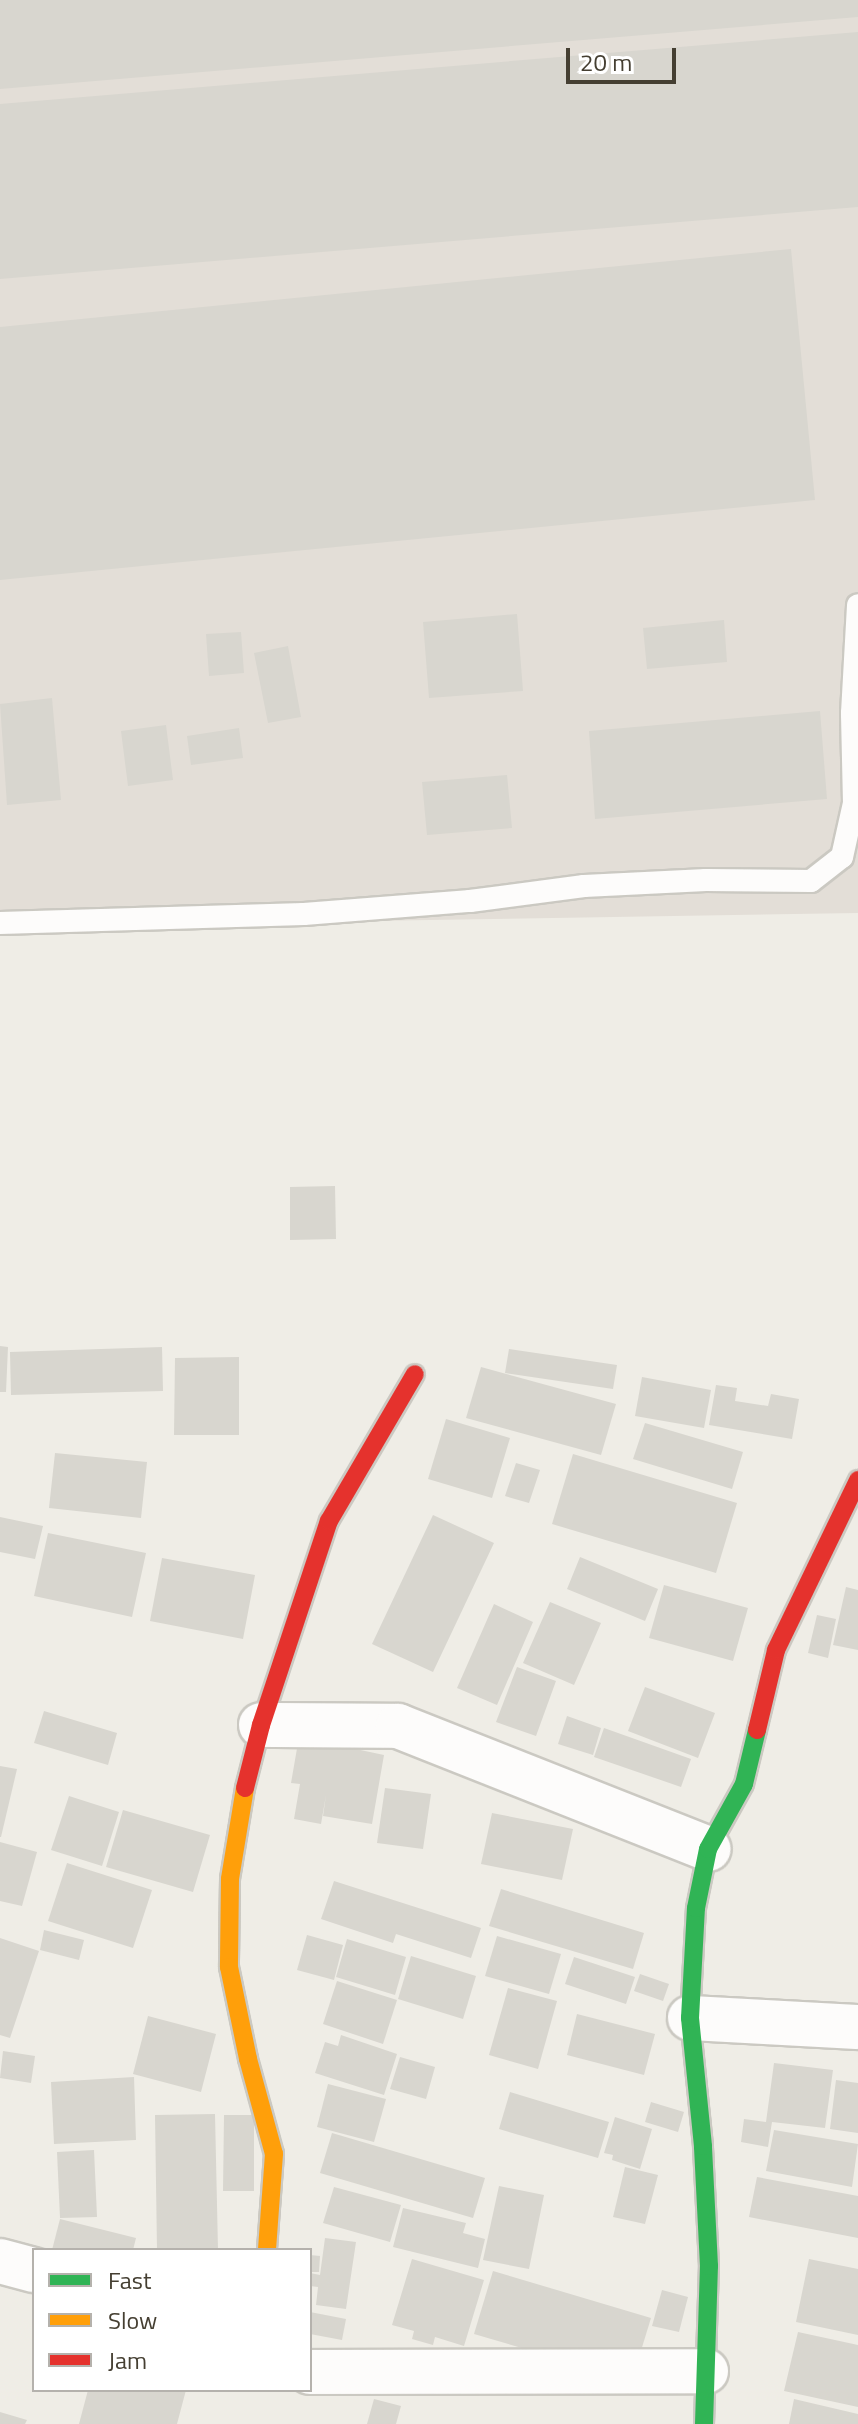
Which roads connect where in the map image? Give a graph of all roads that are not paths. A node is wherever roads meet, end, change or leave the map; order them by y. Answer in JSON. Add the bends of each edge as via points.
{"nodes":[{"id":1,"x":858,"y":605,"type":"edge"},
{"id":2,"x":0,"y":923,"type":"edge"},
{"id":3,"x":415,"y":1374,"type":"dead end"},
{"id":4,"x":858,"y":1480,"type":"edge"},
{"id":5,"x":261,"y":1725,"type":"junction"},
{"id":6,"x":708,"y":1849,"type":"junction"},
{"id":7,"x":690,"y":2018,"type":"junction"},
{"id":8,"x":858,"y":2027,"type":"edge"},
{"id":9,"x":267,"y":2248,"type":"edge"},
{"id":10,"x":0,"y":2261,"type":"edge"},
{"id":11,"x":32,"y":2269,"type":"edge"},
{"id":12,"x":706,"y":2371,"type":"junction"},
{"id":13,"x":312,"y":2372,"type":"edge"},
{"id":14,"x":704,"y":2424,"type":"edge"}],
"edges":[{"from":1,"to":2,"type":"lane","via":[[854,803],[842,857],[811,881],[584,886],[304,914]]},
{"from":3,"to":5,"type":"street","via":[[329,1521]]},
{"from":4,"to":6,"type":"street","via":[[776,1650],[744,1784]]},
{"from":5,"to":6,"type":"street","via":[[398,1726]]},
{"from":5,"to":9,"type":"street","via":[[230,1879],[229,1967],[274,2154]]},
{"from":6,"to":7,"type":"street","via":[[696,1908]]},
{"from":7,"to":8,"type":"street"},
{"from":7,"to":12,"type":"street","via":[[709,2266]]},
{"from":10,"to":11,"type":"street"},
{"from":12,"to":13,"type":"street"},
{"from":12,"to":14,"type":"street"}]}
